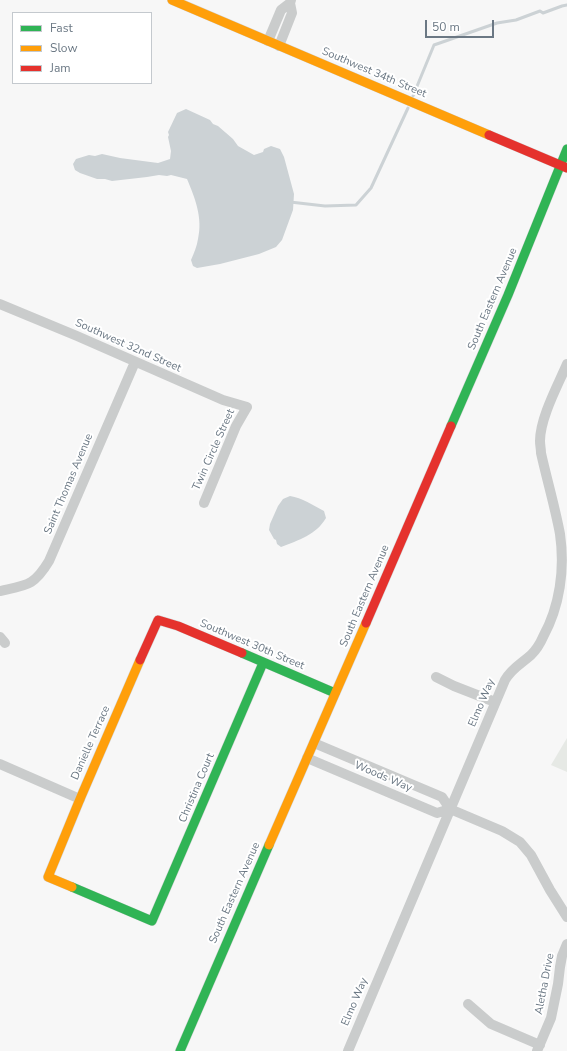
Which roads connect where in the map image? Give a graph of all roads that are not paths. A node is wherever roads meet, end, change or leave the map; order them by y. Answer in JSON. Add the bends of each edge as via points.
{"nodes":[{"id":1,"x":172,"y":0,"type":"edge"},
{"id":2,"x":291,"y":1,"type":"edge"},
{"id":3,"x":268,"y":41,"type":"junction"},
{"id":4,"x":279,"y":46,"type":"junction"},
{"id":5,"x":567,"y":149,"type":"edge"},
{"id":6,"x":564,"y":166,"type":"edge"},
{"id":7,"x":0,"y":304,"type":"edge"},
{"id":8,"x":135,"y":362,"type":"junction"},
{"id":9,"x":567,"y":364,"type":"edge"},
{"id":10,"x":247,"y":407,"type":"joint"},
{"id":11,"x":204,"y":502,"type":"dead end"},
{"id":12,"x":0,"y":591,"type":"edge"},
{"id":13,"x":158,"y":620,"type":"joint"},
{"id":14,"x":263,"y":663,"type":"junction"},
{"id":15,"x":436,"y":677,"type":"dead end"},
{"id":16,"x":335,"y":693,"type":"junction"},
{"id":17,"x":495,"y":702,"type":"junction"},
{"id":18,"x":314,"y":743,"type":"junction"},
{"id":19,"x":307,"y":758,"type":"junction"},
{"id":20,"x":0,"y":764,"type":"edge"},
{"id":21,"x":80,"y":799,"type":"junction"},
{"id":22,"x":450,"y":809,"type":"junction"},
{"id":23,"x":48,"y":877,"type":"joint"},
{"id":24,"x":567,"y":917,"type":"edge"},
{"id":25,"x":567,"y":944,"type":"edge"},
{"id":26,"x":468,"y":1004,"type":"dead end"},
{"id":27,"x":539,"y":1048,"type":"edge"},
{"id":28,"x":180,"y":1051,"type":"edge"},
{"id":29,"x":348,"y":1051,"type":"edge"}],
"edges":[{"from":1,"to":3,"type":"street","name":"Southwest 34th Street"},
{"from":2,"to":3,"type":"street","via":[[281,10]]},
{"from":2,"to":4,"type":"street","via":[[292,13]]},
{"from":3,"to":4,"type":"street","name":"Southwest 34th Street"},
{"from":4,"to":6,"type":"street","name":"Southwest 34th Street"},
{"from":5,"to":6,"type":"street","name":"South Eastern Avenue"},
{"from":6,"to":16,"type":"street","name":"South Eastern Avenue"},
{"from":7,"to":8,"type":"street","name":"Southwest 32nd Street"},
{"from":8,"to":10,"type":"street","name":"Southwest 32nd Street","via":[[224,400]]},
{"from":8,"to":12,"type":"street","name":"Saint Thomas Avenue","via":[[44,570],[25,585]]},
{"from":9,"to":17,"type":"street","name":"Elmo Way","via":[[545,417],[540,441],[560,534],[559,595],[543,637],[532,654],[509,672]]},
{"from":10,"to":11,"type":"street","name":"Twin Circle Street","via":[[236,426]]},
{"from":13,"to":14,"type":"street","name":"Southwest 30th Street","via":[[178,626]]},
{"from":13,"to":21,"type":"street","name":"Danielle Terrace"},
{"from":14,"to":16,"type":"street","name":"Southwest 30th Street"},
{"from":14,"to":23,"type":"street","name":"Christina Court","via":[[152,921]]},
{"from":15,"to":17,"type":"street"},
{"from":16,"to":18,"type":"street","name":"South Eastern Avenue"},
{"from":17,"to":22,"type":"street","name":"Elmo Way"},
{"from":18,"to":19,"type":"street","name":"South Eastern Avenue"},
{"from":18,"to":22,"type":"street","name":"Woods Way","via":[[442,798]]},
{"from":19,"to":22,"type":"street","name":"Woods Way","via":[[437,813]]},
{"from":19,"to":28,"type":"street","name":"South Eastern Avenue"},
{"from":20,"to":21,"type":"street"},
{"from":21,"to":23,"type":"street","name":"Danielle Terrace"},
{"from":22,"to":24,"type":"street","name":"Woods Way","via":[[502,831],[520,842],[531,855]]},
{"from":22,"to":29,"type":"street","name":"Elmo Way"},
{"from":25,"to":27,"type":"street","name":"Aletha Drive","via":[[551,1018]]},
{"from":26,"to":27,"type":"street","via":[[491,1024]]}]}
